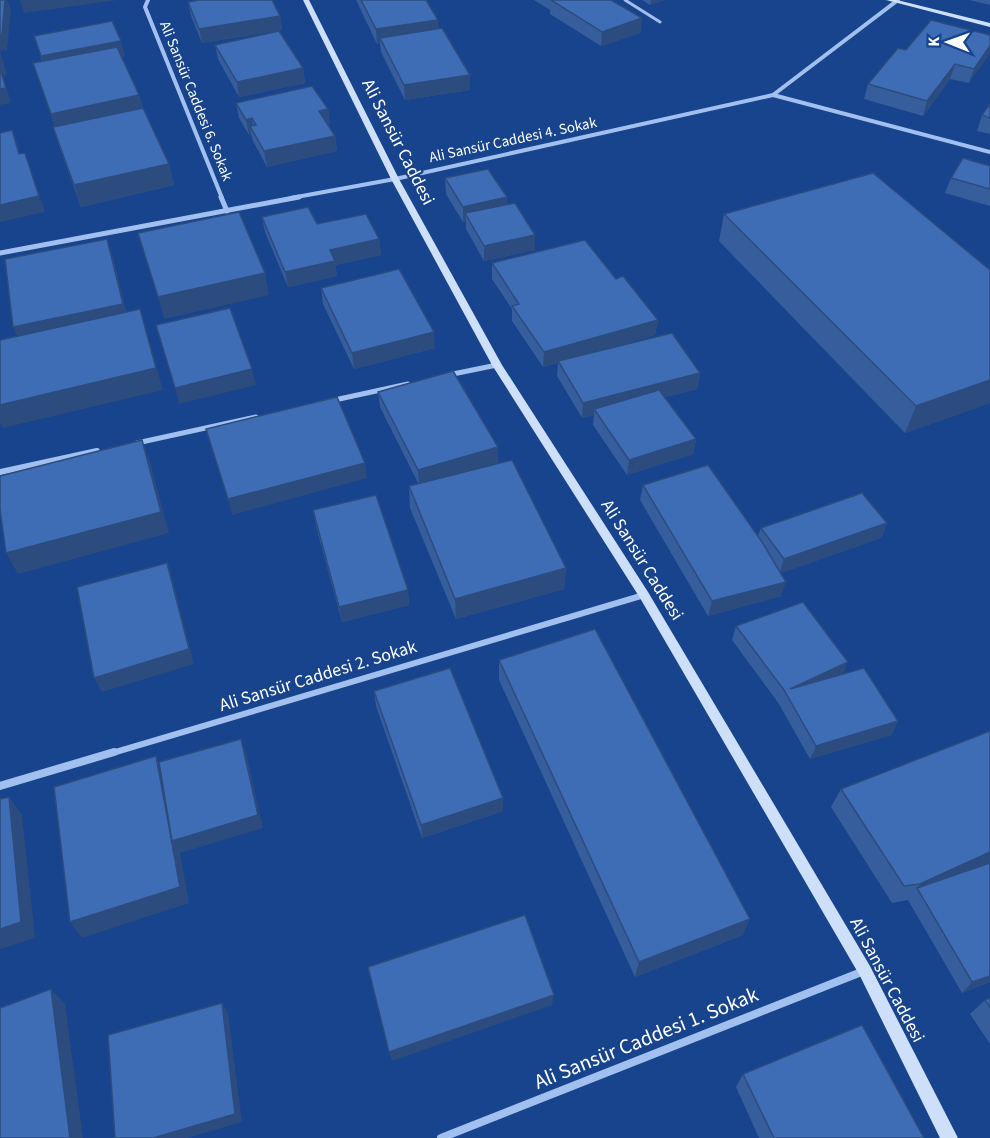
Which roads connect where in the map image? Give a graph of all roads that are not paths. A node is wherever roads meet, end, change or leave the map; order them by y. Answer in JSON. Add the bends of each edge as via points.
{"nodes":[{"id":1,"x":148,"y":0,"type":"edge"},
{"id":2,"x":306,"y":0,"type":"edge"},
{"id":3,"x":625,"y":0,"type":"edge"},
{"id":4,"x":895,"y":1,"type":"edge"},
{"id":5,"x":660,"y":22,"type":"dead end"},
{"id":6,"x":990,"y":25,"type":"edge"},
{"id":7,"x":773,"y":95,"type":"junction"},
{"id":8,"x":990,"y":152,"type":"edge"},
{"id":9,"x":395,"y":179,"type":"junction"},
{"id":10,"x":227,"y":211,"type":"junction"},
{"id":11,"x":0,"y":253,"type":"edge"},
{"id":12,"x":497,"y":365,"type":"junction"},
{"id":13,"x":439,"y":377,"type":"edge"},
{"id":14,"x":416,"y":382,"type":"edge"},
{"id":15,"x":324,"y":402,"type":"edge"},
{"id":16,"x":266,"y":415,"type":"edge"},
{"id":17,"x":127,"y":445,"type":"edge"},
{"id":18,"x":104,"y":450,"type":"edge"},
{"id":19,"x":0,"y":472,"type":"edge"},
{"id":20,"x":644,"y":595,"type":"junction"},
{"id":21,"x":0,"y":786,"type":"edge"},
{"id":22,"x":865,"y":971,"type":"junction"},
{"id":23,"x":441,"y":1138,"type":"edge"},
{"id":24,"x":949,"y":1138,"type":"edge"}],
"edges":[{"from":1,"to":10,"type":"street","name":"Ali Sansür Caddesi 6. Sokak","via":[[145,7]]},
{"from":2,"to":9,"type":"street","name":"Ali Sansür Caddesi"},
{"from":3,"to":5,"type":"lane"},
{"from":4,"to":6,"type":"street"},
{"from":4,"to":7,"type":"street","name":"Ali Sansür Caddesi 4. Sokak"},
{"from":7,"to":8,"type":"street"},
{"from":7,"to":9,"type":"street","name":"Ali Sansür Caddesi 4. Sokak"},
{"from":9,"to":10,"type":"street","name":"Ali Sansür Caddesi 4. Sokak"},
{"from":9,"to":12,"type":"street","name":"Ali Sansür Caddesi"},
{"from":10,"to":11,"type":"street","name":"Ali Sansür Caddesi 4. Sokak"},
{"from":12,"to":13,"type":"street"},
{"from":12,"to":20,"type":"street","name":"Ali Sansür Caddesi"},
{"from":14,"to":15,"type":"street"},
{"from":16,"to":17,"type":"street"},
{"from":18,"to":19,"type":"street"},
{"from":20,"to":21,"type":"street","name":"Ali Sansür Caddesi 2. Sokak"},
{"from":20,"to":22,"type":"street","name":"Ali Sansür Caddesi"},
{"from":22,"to":23,"type":"street","name":"Ali Sansür Caddesi 1. Sokak"},
{"from":22,"to":24,"type":"street","name":"Ali Sansür Caddesi"}]}
